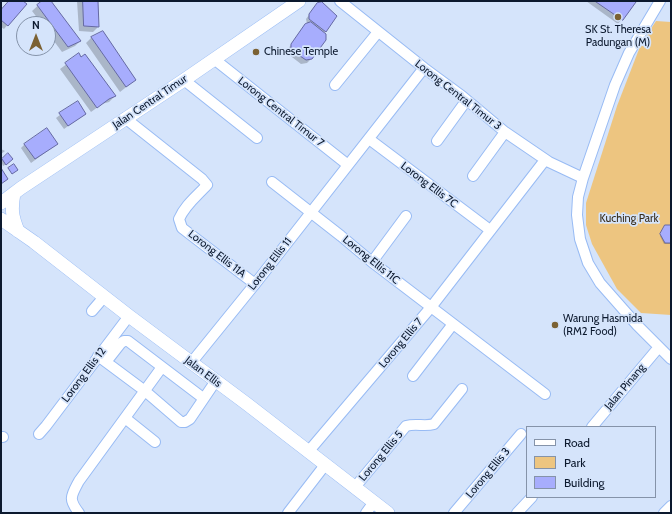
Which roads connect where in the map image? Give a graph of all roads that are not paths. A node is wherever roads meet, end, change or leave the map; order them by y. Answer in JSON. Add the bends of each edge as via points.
{"nodes":[{"id":1,"x":299,"y":1,"type":"edge"},
{"id":2,"x":340,"y":1,"type":"edge"},
{"id":3,"x":660,"y":1,"type":"edge"},
{"id":4,"x":378,"y":32,"type":"junction"},
{"id":5,"x":214,"y":59,"type":"junction"},
{"id":6,"x":424,"y":68,"type":"junction"},
{"id":7,"x":184,"y":80,"type":"junction"},
{"id":8,"x":335,"y":85,"type":"dead end"},
{"id":9,"x":466,"y":100,"type":"junction"},
{"id":10,"x":126,"y":118,"type":"junction"},
{"id":11,"x":505,"y":132,"type":"junction"},
{"id":12,"x":257,"y":138,"type":"dead end"},
{"id":13,"x":369,"y":139,"type":"junction"},
{"id":14,"x":437,"y":141,"type":"dead end"},
{"id":15,"x":545,"y":160,"type":"junction"},
{"id":16,"x":348,"y":165,"type":"junction"},
{"id":17,"x":473,"y":176,"type":"dead end"},
{"id":18,"x":583,"y":178,"type":"junction"},
{"id":19,"x":272,"y":182,"type":"dead end"},
{"id":20,"x":14,"y":193,"type":"junction"},
{"id":21,"x":1,"y":203,"type":"edge"},
{"id":22,"x":311,"y":212,"type":"junction"},
{"id":23,"x":406,"y":216,"type":"dead end"},
{"id":24,"x":1,"y":219,"type":"edge"},
{"id":25,"x":490,"y":230,"type":"junction"},
{"id":26,"x":18,"y":231,"type":"junction"},
{"id":27,"x":372,"y":262,"type":"junction"},
{"id":28,"x":255,"y":284,"type":"junction"},
{"id":29,"x":104,"y":297,"type":"junction"},
{"id":30,"x":432,"y":306,"type":"junction"},
{"id":31,"x":92,"y":311,"type":"dead end"},
{"id":32,"x":129,"y":316,"type":"junction"},
{"id":33,"x":453,"y":324,"type":"junction"},
{"id":34,"x":659,"y":347,"type":"junction"},
{"id":35,"x":102,"y":359,"type":"junction"},
{"id":36,"x":671,"y":359,"type":"edge"},
{"id":37,"x":191,"y":363,"type":"junction"},
{"id":38,"x":162,"y":367,"type":"junction"},
{"id":39,"x":413,"y":376,"type":"dead end"},
{"id":40,"x":215,"y":382,"type":"junction"},
{"id":41,"x":462,"y":389,"type":"dead end"},
{"id":42,"x":145,"y":391,"type":"junction"},
{"id":43,"x":545,"y":394,"type":"dead end"},
{"id":44,"x":203,"y":398,"type":"junction"},
{"id":45,"x":125,"y":418,"type":"junction"},
{"id":46,"x":593,"y":426,"type":"edge"},
{"id":47,"x":39,"y":434,"type":"dead end"},
{"id":48,"x":521,"y":434,"type":"dead end"},
{"id":49,"x":155,"y":442,"type":"dead end"},
{"id":50,"x":308,"y":452,"type":"junction"},
{"id":51,"x":325,"y":465,"type":"junction"},
{"id":52,"x":355,"y":487,"type":"junction"},
{"id":53,"x":531,"y":498,"type":"edge"},
{"id":54,"x":374,"y":502,"type":"junction"},
{"id":55,"x":671,"y":506,"type":"edge"},
{"id":56,"x":79,"y":513,"type":"edge"},
{"id":57,"x":288,"y":513,"type":"edge"},
{"id":58,"x":366,"y":513,"type":"edge"},
{"id":59,"x":388,"y":513,"type":"edge"},
{"id":60,"x":454,"y":513,"type":"edge"},
{"id":61,"x":517,"y":513,"type":"edge"},
{"id":62,"x":664,"y":513,"type":"edge"}],
"edges":[{"from":1,"to":5,"type":"main road","name":"Jalan Central Timur"},
{"from":2,"to":4,"type":"street","name":"Lorong Central Timur 3"},
{"from":3,"to":18,"type":"street","via":[[624,66]]},
{"from":4,"to":6,"type":"street","name":"Lorong Central Timur 3"},
{"from":4,"to":8,"type":"street"},
{"from":5,"to":7,"type":"main road","name":"Jalan Central Timur"},
{"from":5,"to":16,"type":"street","name":"Lorong Central Timur 7"},
{"from":6,"to":9,"type":"street","name":"Lorong Central Timur 3"},
{"from":6,"to":13,"type":"street","name":"Lorong Ellis 11"},
{"from":7,"to":10,"type":"main road","name":"Jalan Central Timur"},
{"from":7,"to":12,"type":"street"},
{"from":9,"to":11,"type":"street","name":"Lorong Central Timur 3"},
{"from":9,"to":14,"type":"street"},
{"from":10,"to":20,"type":"main road","name":"Jalan Central Timur"},
{"from":10,"to":28,"type":"street","name":"Lorong Ellis 11A","via":[[202,179],[207,186],[182,213],[179,219],[182,228]]},
{"from":11,"to":15,"type":"street","name":"Lorong Central Timur 3"},
{"from":11,"to":17,"type":"street"},
{"from":13,"to":16,"type":"street","name":"Lorong Ellis 11"},
{"from":13,"to":25,"type":"street","name":"Lorong Ellis 7C"},
{"from":15,"to":18,"type":"street","name":"Lorong Central Timur 3"},
{"from":15,"to":25,"type":"street","name":"Lorong Ellis 7"},
{"from":16,"to":22,"type":"street","name":"Lorong Ellis 11"},
{"from":18,"to":34,"type":"street","via":[[577,215],[580,238],[588,263],[600,283],[620,307]]},
{"from":19,"to":22,"type":"street","name":"Lorong Ellis 11C"},
{"from":20,"to":21,"type":"main road","name":"Jalan Central Timur"},
{"from":20,"to":26,"type":"main road","via":[[12,217]]},
{"from":22,"to":27,"type":"street","name":"Lorong Ellis 11C"},
{"from":22,"to":28,"type":"street","name":"Lorong Ellis 11"},
{"from":23,"to":27,"type":"street"},
{"from":24,"to":26,"type":"main road","name":"Jalan Ellis"},
{"from":25,"to":30,"type":"street","name":"Lorong Ellis 7"},
{"from":26,"to":29,"type":"main road","name":"Jalan Ellis"},
{"from":27,"to":30,"type":"street","name":"Lorong Ellis 11C"},
{"from":28,"to":37,"type":"street","name":"Lorong Ellis 11"},
{"from":29,"to":31,"type":"street"},
{"from":29,"to":32,"type":"main road","name":"Jalan Ellis"},
{"from":30,"to":33,"type":"street","name":"Lorong Ellis 11C"},
{"from":30,"to":50,"type":"street","name":"Lorong Ellis 7"},
{"from":32,"to":35,"type":"street","name":"Lorong Ellis 12"},
{"from":32,"to":37,"type":"main road","name":"Jalan Ellis"},
{"from":33,"to":39,"type":"street"},
{"from":33,"to":43,"type":"street","name":"Lorong Ellis 11C"},
{"from":34,"to":36,"type":"street"},
{"from":34,"to":46,"type":"street","name":"Jalan Pinang"},
{"from":35,"to":38,"type":"street","via":[[121,343],[128,341]]},
{"from":35,"to":42,"type":"street"},
{"from":35,"to":47,"type":"street","name":"Lorong Ellis 12"},
{"from":37,"to":40,"type":"main road","name":"Jalan Ellis"},
{"from":38,"to":42,"type":"street"},
{"from":38,"to":44,"type":"street"},
{"from":40,"to":44,"type":"street"},
{"from":40,"to":50,"type":"main road","name":"Jalan Ellis"},
{"from":41,"to":52,"type":"street","name":"Lorong Ellis 5","via":[[434,424],[406,426]]},
{"from":42,"to":44,"type":"street","via":[[181,422],[190,419]]},
{"from":42,"to":45,"type":"street"},
{"from":45,"to":49,"type":"street"},
{"from":45,"to":56,"type":"street","via":[[79,481],[72,495],[72,504]]},
{"from":48,"to":60,"type":"street","name":"Lorong Ellis 3"},
{"from":50,"to":51,"type":"main road","name":"Jalan Ellis"},
{"from":51,"to":52,"type":"main road","name":"Jalan Ellis"},
{"from":51,"to":57,"type":"street"},
{"from":52,"to":54,"type":"main road","name":"Jalan Ellis"},
{"from":53,"to":61,"type":"street"},
{"from":54,"to":58,"type":"street"},
{"from":54,"to":59,"type":"main road","name":"Jalan Ellis"},
{"from":55,"to":62,"type":"street"}]}
